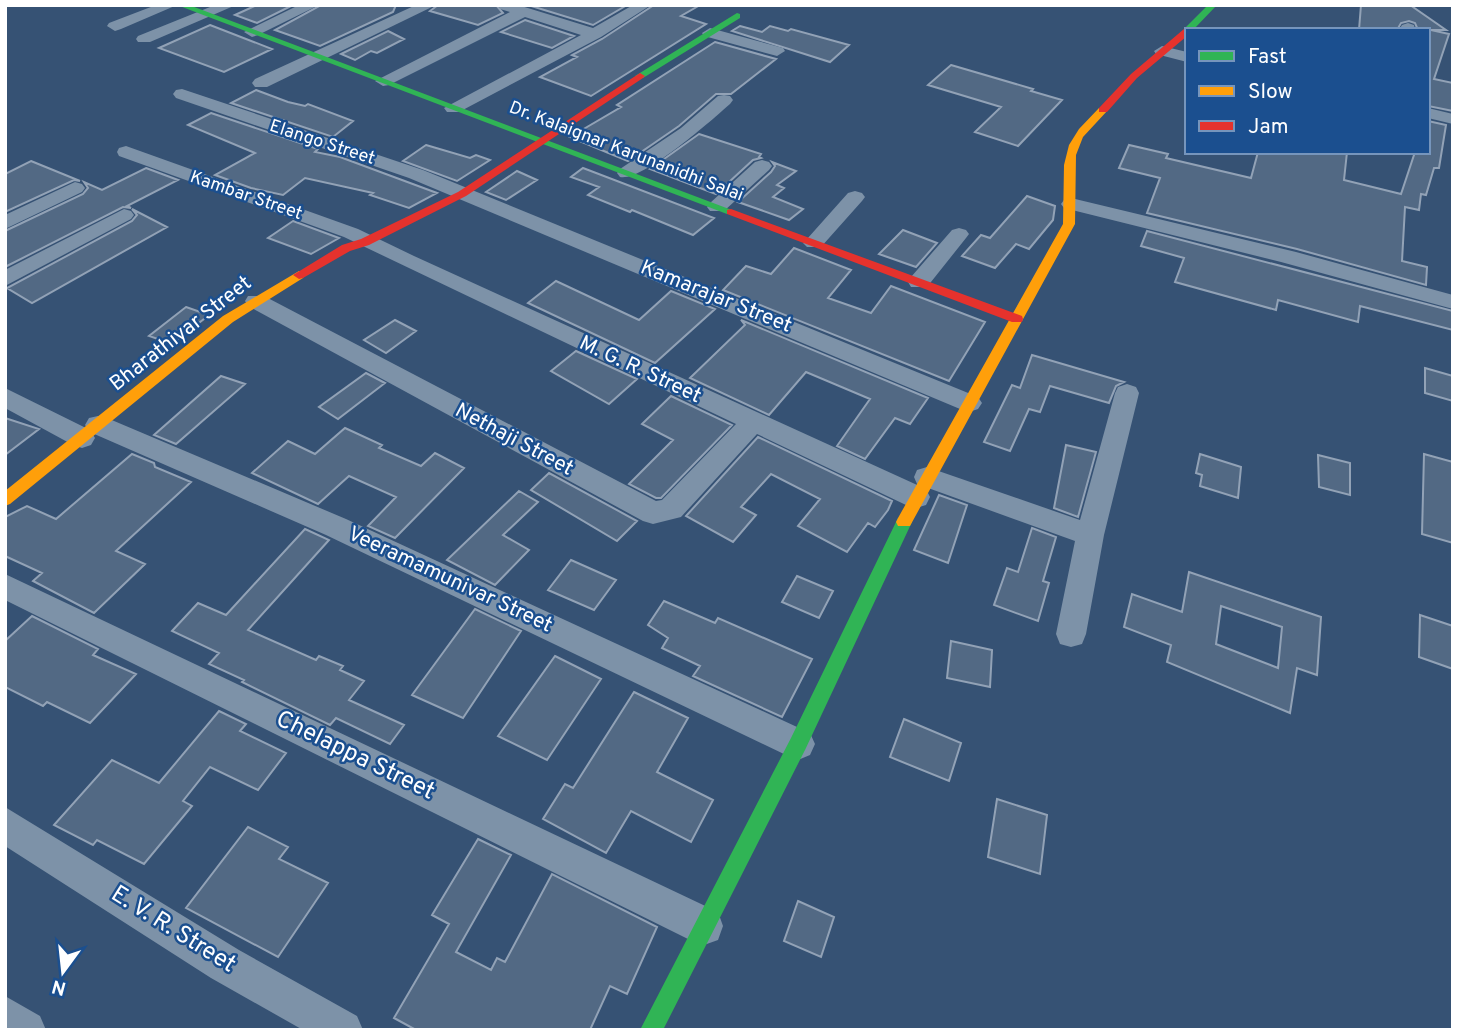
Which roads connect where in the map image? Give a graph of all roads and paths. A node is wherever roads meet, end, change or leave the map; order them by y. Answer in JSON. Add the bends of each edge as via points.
{"nodes":[{"id":1,"x":170,"y":5,"type":"edge"},
{"id":2,"x":181,"y":5,"type":"edge"},
{"id":3,"x":229,"y":5,"type":"edge"},
{"id":4,"x":312,"y":5,"type":"edge"},
{"id":5,"x":429,"y":5,"type":"edge"},
{"id":6,"x":503,"y":5,"type":"edge"},
{"id":7,"x":644,"y":5,"type":"edge"},
{"id":8,"x":1213,"y":5,"type":"edge"},
{"id":9,"x":523,"y":12,"type":"junction"},
{"id":10,"x":737,"y":16,"type":"dead end"},
{"id":11,"x":213,"y":18,"type":"junction"},
{"id":12,"x":115,"y":26,"type":"dead end"},
{"id":13,"x":1189,"y":28,"type":"edge"},
{"id":14,"x":252,"y":32,"type":"junction"},
{"id":15,"x":1185,"y":32,"type":"edge"},
{"id":16,"x":710,"y":33,"type":"junction"},
{"id":17,"x":595,"y":34,"type":"junction"},
{"id":18,"x":144,"y":39,"type":"dead end"},
{"id":19,"x":777,"y":51,"type":"dead end"},
{"id":20,"x":1162,"y":51,"type":"junction"},
{"id":21,"x":317,"y":57,"type":"junction"},
{"id":22,"x":1185,"y":57,"type":"edge"},
{"id":23,"x":383,"y":81,"type":"junction"},
{"id":24,"x":261,"y":83,"type":"dead end"},
{"id":25,"x":182,"y":94,"type":"dead end"},
{"id":26,"x":724,"y":100,"type":"dead end"},
{"id":27,"x":453,"y":107,"type":"junction"},
{"id":28,"x":1430,"y":114,"type":"edge"},
{"id":29,"x":1453,"y":119,"type":"edge"},
{"id":30,"x":543,"y":141,"type":"junction"},
{"id":31,"x":126,"y":152,"type":"dead end"},
{"id":32,"x":762,"y":166,"type":"dead end"},
{"id":33,"x":627,"y":173,"type":"junction"},
{"id":34,"x":75,"y":188,"type":"dead end"},
{"id":35,"x":462,"y":194,"type":"junction"},
{"id":36,"x":855,"y":197,"type":"dead end"},
{"id":37,"x":1071,"y":204,"type":"junction"},
{"id":38,"x":717,"y":206,"type":"junction"},
{"id":39,"x":124,"y":215,"type":"dead end"},
{"id":40,"x":5,"y":223,"type":"edge"},
{"id":41,"x":959,"y":234,"type":"dead end"},
{"id":42,"x":365,"y":242,"type":"junction"},
{"id":43,"x":814,"y":243,"type":"junction"},
{"id":44,"x":5,"y":279,"type":"edge"},
{"id":45,"x":919,"y":282,"type":"junction"},
{"id":46,"x":256,"y":301,"type":"junction"},
{"id":47,"x":1453,"y":302,"type":"edge"},
{"id":48,"x":1017,"y":319,"type":"junction"},
{"id":49,"x":1127,"y":393,"type":"dead end"},
{"id":50,"x":5,"y":397,"type":"edge"},
{"id":51,"x":969,"y":403,"type":"junction"},
{"id":52,"x":753,"y":423,"type":"junction"},
{"id":53,"x":90,"y":432,"type":"junction"},
{"id":54,"x":921,"y":487,"type":"junction"},
{"id":55,"x":5,"y":500,"type":"edge"},
{"id":56,"x":1090,"y":535,"type":"junction"},
{"id":57,"x":5,"y":586,"type":"edge"},
{"id":58,"x":1071,"y":634,"type":"dead end"},
{"id":59,"x":798,"y":744,"type":"junction"},
{"id":60,"x":5,"y":825,"type":"edge"},
{"id":61,"x":704,"y":926,"type":"junction"},
{"id":62,"x":5,"y":1016,"type":"edge"},
{"id":63,"x":26,"y":1030,"type":"edge"},
{"id":64,"x":343,"y":1030,"type":"edge"},
{"id":65,"x":651,"y":1030,"type":"edge"}],
"edges":[{"from":1,"to":12,"type":"street"},
{"from":2,"to":11,"type":"street","name":"Dr. Kalaignar Karunanidhi Salai"},
{"from":3,"to":11,"type":"street"},
{"from":4,"to":14,"type":"street"},
{"from":5,"to":21,"type":"street"},
{"from":6,"to":9,"type":"street"},
{"from":7,"to":17,"type":"street"},
{"from":8,"to":13,"type":"street"},
{"from":9,"to":17,"type":"street"},
{"from":9,"to":23,"type":"street"},
{"from":10,"to":16,"type":"street","name":"Bharathiyar Street"},
{"from":11,"to":14,"type":"street","name":"Dr. Kalaignar Karunanidhi Salai"},
{"from":11,"to":18,"type":"street"},
{"from":14,"to":21,"type":"street","name":"Dr. Kalaignar Karunanidhi Salai"},
{"from":15,"to":20,"type":"street"},
{"from":16,"to":19,"type":"street"},
{"from":16,"to":30,"type":"street","name":"Bharathiyar Street"},
{"from":17,"to":27,"type":"street"},
{"from":20,"to":22,"type":"street"},
{"from":20,"to":37,"type":"street","via":[[1074,144],[1067,181]]},
{"from":21,"to":23,"type":"street","name":"Dr. Kalaignar Karunanidhi Salai"},
{"from":21,"to":24,"type":"street"},
{"from":23,"to":27,"type":"street","name":"Dr. Kalaignar Karunanidhi Salai"},
{"from":25,"to":35,"type":"street","name":"Elango Street"},
{"from":26,"to":33,"type":"street"},
{"from":27,"to":30,"type":"street","name":"Dr. Kalaignar Karunanidhi Salai"},
{"from":28,"to":29,"type":"street"},
{"from":30,"to":33,"type":"street","name":"Dr. Kalaignar Karunanidhi Salai"},
{"from":30,"to":35,"type":"street","name":"Bharathiyar Street"},
{"from":31,"to":42,"type":"street","name":"Kambar Street"},
{"from":32,"to":38,"type":"street"},
{"from":33,"to":38,"type":"street","name":"Dr. Kalaignar Karunanidhi Salai"},
{"from":34,"to":40,"type":"street"},
{"from":35,"to":42,"type":"street","name":"Bharathiyar Street"},
{"from":35,"to":51,"type":"street","name":"Kamarajar Street"},
{"from":36,"to":43,"type":"street"},
{"from":37,"to":47,"type":"street"},
{"from":37,"to":48,"type":"street","via":[[1069,224]]},
{"from":38,"to":43,"type":"street","name":"Dr. Kalaignar Karunanidhi Salai"},
{"from":39,"to":44,"type":"street"},
{"from":41,"to":45,"type":"street"},
{"from":42,"to":46,"type":"street","name":"Bharathiyar Street","via":[[346,248]]},
{"from":42,"to":52,"type":"street","name":"M. G. R. Street"},
{"from":43,"to":45,"type":"street","name":"Dr. Kalaignar Karunanidhi Salai"},
{"from":45,"to":48,"type":"street","name":"Dr. Kalaignar Karunanidhi Salai"},
{"from":46,"to":52,"type":"street","name":"Nethaji Street","via":[[653,513],[671,509]]},
{"from":46,"to":53,"type":"street","name":"Bharathiyar Street"},
{"from":48,"to":51,"type":"street"},
{"from":49,"to":56,"type":"street"},
{"from":50,"to":53,"type":"street","name":"Veeramamunivar Street"},
{"from":51,"to":54,"type":"street"},
{"from":52,"to":54,"type":"street","name":"M. G. R. Street"},
{"from":53,"to":55,"type":"street","name":"Bharathiyar Street"},
{"from":53,"to":59,"type":"street","name":"Veeramamunivar Street","via":[[336,527]]},
{"from":54,"to":56,"type":"street","name":"M. G. R. Street"},
{"from":54,"to":59,"type":"street"},
{"from":56,"to":58,"type":"street"},
{"from":57,"to":61,"type":"street","name":"Chelappa Street"},
{"from":59,"to":61,"type":"street"},
{"from":60,"to":64,"type":"street","name":"E. V. R. Street","via":[[225,964]]},
{"from":61,"to":65,"type":"street"},
{"from":62,"to":63,"type":"street"}]}
